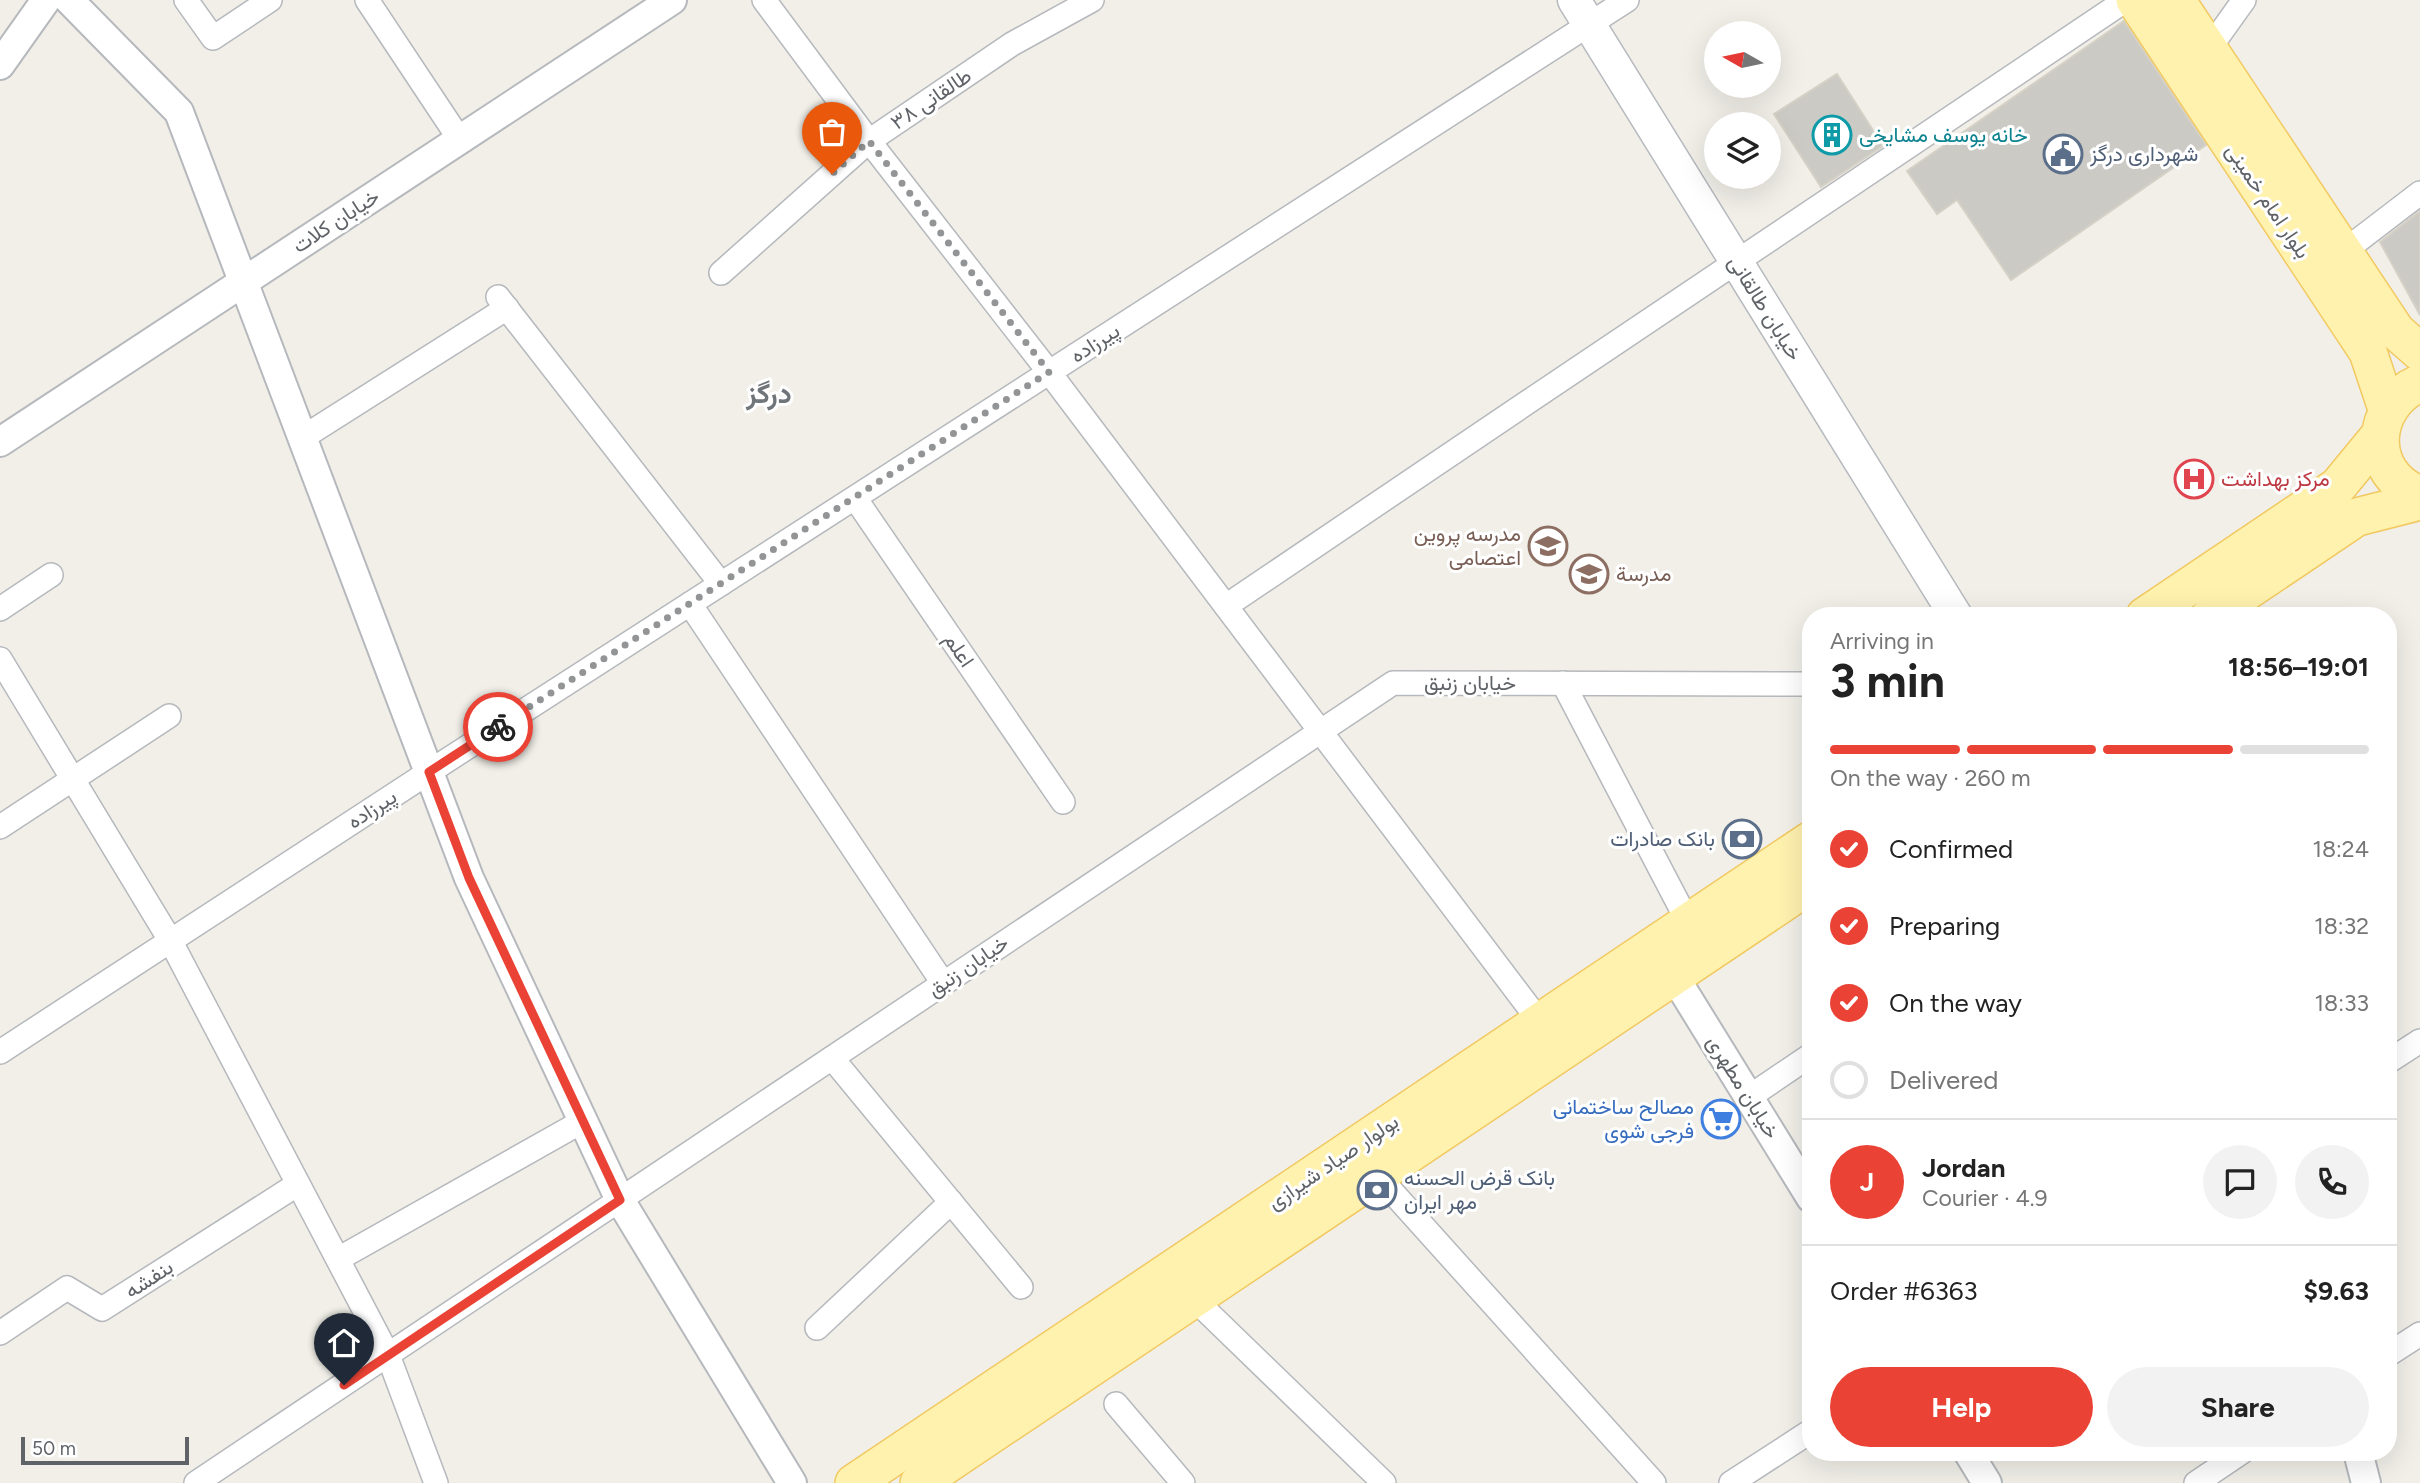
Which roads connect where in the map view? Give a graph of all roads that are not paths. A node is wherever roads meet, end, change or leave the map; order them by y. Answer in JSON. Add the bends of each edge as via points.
{"nodes":[{"id":1,"x":46,"y":0,"type":"edge"},
{"id":2,"x":69,"y":0,"type":"edge"},
{"id":3,"x":186,"y":0,"type":"edge"},
{"id":4,"x":270,"y":0,"type":"edge"},
{"id":5,"x":367,"y":0,"type":"edge"},
{"id":6,"x":673,"y":0,"type":"edge"},
{"id":7,"x":764,"y":0,"type":"edge"},
{"id":8,"x":1091,"y":0,"type":"edge"},
{"id":9,"x":1627,"y":0,"type":"edge"},
{"id":10,"x":2126,"y":0,"type":"edge"},
{"id":11,"x":2135,"y":0,"type":"edge"},
{"id":12,"x":2176,"y":0,"type":"edge"},
{"id":13,"x":2244,"y":0,"type":"edge"},
{"id":14,"x":1581,"y":12,"type":"edge"},
{"id":15,"x":2209,"y":49,"type":"junction"},
{"id":16,"x":0,"y":65,"type":"edge"},
{"id":17,"x":460,"y":140,"type":"junction"},
{"id":18,"x":869,"y":141,"type":"junction"},
{"id":19,"x":2420,"y":193,"type":"edge"},
{"id":20,"x":2343,"y":252,"type":"junction"},
{"id":21,"x":1737,"y":262,"type":"junction"},
{"id":22,"x":721,"y":273,"type":"dead end"},
{"id":23,"x":243,"y":282,"type":"junction"},
{"id":24,"x":2420,"y":352,"type":"edge"},
{"id":25,"x":1049,"y":372,"type":"junction"},
{"id":26,"x":2420,"y":383,"type":"edge"},
{"id":27,"x":2384,"y":422,"type":"junction"},
{"id":28,"x":302,"y":438,"type":"junction"},
{"id":29,"x":0,"y":442,"type":"edge"},
{"id":30,"x":2420,"y":495,"type":"edge"},
{"id":31,"x":855,"y":498,"type":"junction"},
{"id":32,"x":2420,"y":501,"type":"edge"},
{"id":33,"x":51,"y":575,"type":"dead end"},
{"id":34,"x":721,"y":584,"type":"junction"},
{"id":35,"x":690,"y":604,"type":"junction"},
{"id":36,"x":1226,"y":606,"type":"junction"},
{"id":37,"x":1950,"y":607,"type":"edge"},
{"id":38,"x":2157,"y":607,"type":"edge"},
{"id":39,"x":2223,"y":607,"type":"edge"},
{"id":40,"x":0,"y":609,"type":"edge"},
{"id":41,"x":0,"y":659,"type":"edge"},
{"id":42,"x":1563,"y":683,"type":"junction"},
{"id":43,"x":1802,"y":684,"type":"edge"},
{"id":44,"x":169,"y":716,"type":"dead end"},
{"id":45,"x":1320,"y":731,"type":"junction"},
{"id":46,"x":429,"y":772,"type":"junction"},
{"id":47,"x":72,"y":779,"type":"junction"},
{"id":48,"x":1063,"y":802,"type":"dead end"},
{"id":49,"x":0,"y":827,"type":"edge"},
{"id":50,"x":1802,"y":846,"type":"edge"},
{"id":51,"x":1802,"y":890,"type":"edge"},
{"id":52,"x":1688,"y":922,"type":"junction"},
{"id":53,"x":170,"y":940,"type":"junction"},
{"id":54,"x":1674,"y":976,"type":"junction"},
{"id":55,"x":943,"y":983,"type":"junction"},
{"id":56,"x":1540,"y":1022,"type":"junction"},
{"id":57,"x":2420,"y":1041,"type":"edge"},
{"id":58,"x":0,"y":1052,"type":"edge"},
{"id":59,"x":2397,"y":1056,"type":"edge"},
{"id":60,"x":832,"y":1058,"type":"junction"},
{"id":61,"x":1802,"y":1061,"type":"edge"},
{"id":62,"x":1749,"y":1097,"type":"junction"},
{"id":63,"x":583,"y":1121,"type":"junction"},
{"id":64,"x":1377,"y":1175,"type":"junction"},
{"id":65,"x":1802,"y":1183,"type":"edge"},
{"id":66,"x":298,"y":1184,"type":"junction"},
{"id":67,"x":620,"y":1200,"type":"junction"},
{"id":68,"x":951,"y":1202,"type":"junction"},
{"id":69,"x":338,"y":1259,"type":"junction"},
{"id":70,"x":1021,"y":1286,"type":"dead end"},
{"id":71,"x":1194,"y":1299,"type":"junction"},
{"id":72,"x":817,"y":1328,"type":"dead end"},
{"id":73,"x":0,"y":1332,"type":"edge"},
{"id":74,"x":2420,"y":1334,"type":"edge"},
{"id":75,"x":2397,"y":1349,"type":"edge"},
{"id":76,"x":388,"y":1355,"type":"junction"},
{"id":77,"x":1116,"y":1404,"type":"dead end"},
{"id":78,"x":1802,"y":1438,"type":"edge"},
{"id":79,"x":1974,"y":1461,"type":"edge"},
{"id":80,"x":2229,"y":1461,"type":"edge"},
{"id":81,"x":2360,"y":1461,"type":"edge"},
{"id":82,"x":196,"y":1483,"type":"edge"},
{"id":83,"x":436,"y":1483,"type":"edge"},
{"id":84,"x":792,"y":1483,"type":"edge"},
{"id":85,"x":854,"y":1483,"type":"edge"},
{"id":86,"x":919,"y":1483,"type":"edge"},
{"id":87,"x":1183,"y":1483,"type":"edge"},
{"id":88,"x":1384,"y":1483,"type":"edge"},
{"id":89,"x":1654,"y":1483,"type":"edge"},
{"id":90,"x":1731,"y":1483,"type":"edge"},
{"id":91,"x":1987,"y":1483,"type":"edge"},
{"id":92,"x":2196,"y":1483,"type":"edge"},
{"id":93,"x":2366,"y":1483,"type":"edge"}],
"edges":[{"from":1,"to":16,"type":"street"},
{"from":2,"to":23,"type":"street","via":[[179,112]]},
{"from":3,"to":4,"type":"street","via":[[213,38]]},
{"from":5,"to":17,"type":"street"},
{"from":6,"to":17,"type":"street","name":"خیابان کلات"},
{"from":7,"to":18,"type":"street"},
{"from":8,"to":18,"type":"street","name":"طالقانی ۳۸","via":[[1012,44]]},
{"from":9,"to":14,"type":"street","name":"پیرزاده"},
{"from":10,"to":21,"type":"street"},
{"from":11,"to":27,"type":"main road","name":"بلوار امام خمینی","via":[[2368,352]]},
{"from":12,"to":15,"type":"main road","name":"بلوار امام خمینی"},
{"from":13,"to":15,"type":"street"},
{"from":14,"to":21,"type":"main road","name":"خیابان طالقانی"},
{"from":14,"to":25,"type":"street","name":"پیرزاده"},
{"from":15,"to":20,"type":"main road","name":"بلوار امام خمینی"},
{"from":17,"to":23,"type":"street","name":"خیابان کلات"},
{"from":18,"to":22,"type":"street","name":"طالقانی ۳۸"},
{"from":18,"to":25,"type":"street"},
{"from":19,"to":20,"type":"street"},
{"from":20,"to":24,"type":"main road","name":"بلوار امام خمینی","via":[[2396,331]]},
{"from":21,"to":36,"type":"street"},
{"from":21,"to":37,"type":"main road","name":"خیابان طالقانی"},
{"from":23,"to":28,"type":"street"},
{"from":23,"to":29,"type":"street","name":"خیابان کلات"},
{"from":25,"to":31,"type":"street","name":"پیرزاده"},
{"from":25,"to":36,"type":"street"},
{"from":26,"to":27,"type":"main road","via":[[2406,389]]},
{"from":27,"to":30,"type":"main road","name":"بلوار امام خمینی","via":[[2381,451],[2390,473],[2407,490]]},
{"from":27,"to":38,"type":"main road","via":[[2337,486]]},
{"from":28,"to":34,"type":"street","via":[[502,302]]},
{"from":28,"to":46,"type":"street"},
{"from":31,"to":34,"type":"street","name":"پیرزاده"},
{"from":31,"to":48,"type":"street","name":"اعلم"},
{"from":32,"to":39,"type":"main road","via":[[2357,517]]},
{"from":33,"to":40,"type":"street"},
{"from":34,"to":35,"type":"street","name":"پیرزاده"},
{"from":35,"to":46,"type":"street","name":"پیرزاده"},
{"from":35,"to":55,"type":"street"},
{"from":36,"to":45,"type":"street"},
{"from":41,"to":47,"type":"street"},
{"from":42,"to":43,"type":"street","name":"خیابان زنبق"},
{"from":42,"to":45,"type":"street","name":"خیابان زنبق","via":[[1393,682]]},
{"from":42,"to":52,"type":"street"},
{"from":44,"to":47,"type":"street"},
{"from":45,"to":55,"type":"street","name":"خیابان زنبق"},
{"from":45,"to":56,"type":"street"},
{"from":46,"to":53,"type":"street","name":"پیرزاده"},
{"from":46,"to":63,"type":"street","via":[[469,878]]},
{"from":47,"to":49,"type":"street"},
{"from":47,"to":53,"type":"street"},
{"from":50,"to":52,"type":"main road","name":"بولوار صیاد شیرازی"},
{"from":51,"to":54,"type":"main road","name":"بولوار صیاد شیرازی"},
{"from":52,"to":56,"type":"main road","name":"بولوار صیاد شیرازی"},
{"from":53,"to":58,"type":"street","name":"پیرزاده"},
{"from":53,"to":66,"type":"street"},
{"from":54,"to":62,"type":"street","name":"خیابان مطهری"},
{"from":54,"to":64,"type":"main road","name":"بولوار صیاد شیرازی"},
{"from":55,"to":60,"type":"street","name":"خیابان زنبق"},
{"from":56,"to":85,"type":"main road","name":"بولوار صیاد شیرازی"},
{"from":57,"to":59,"type":"street"},
{"from":60,"to":67,"type":"street","name":"خیابان زنبق"},
{"from":60,"to":68,"type":"street"},
{"from":61,"to":62,"type":"street"},
{"from":62,"to":65,"type":"street","name":"خیابان مطهری"},
{"from":63,"to":67,"type":"street"},
{"from":63,"to":69,"type":"street"},
{"from":64,"to":71,"type":"main road","name":"بولوار صیاد شیرازی"},
{"from":64,"to":89,"type":"street"},
{"from":66,"to":69,"type":"street"},
{"from":66,"to":73,"type":"street","name":"بنفشه","via":[[102,1309],[67,1288]]},
{"from":67,"to":76,"type":"street","name":"خیابان زنبق"},
{"from":67,"to":84,"type":"street"},
{"from":68,"to":70,"type":"street"},
{"from":68,"to":72,"type":"street"},
{"from":69,"to":76,"type":"street"},
{"from":71,"to":86,"type":"main road","name":"بولوار صیاد شیرازی"},
{"from":71,"to":88,"type":"street"},
{"from":74,"to":75,"type":"street"},
{"from":76,"to":82,"type":"street","name":"خیابان زنبق"},
{"from":76,"to":83,"type":"street"},
{"from":77,"to":87,"type":"street"},
{"from":78,"to":90,"type":"street"},
{"from":79,"to":91,"type":"street"},
{"from":80,"to":92,"type":"street"},
{"from":81,"to":93,"type":"street"}]}
